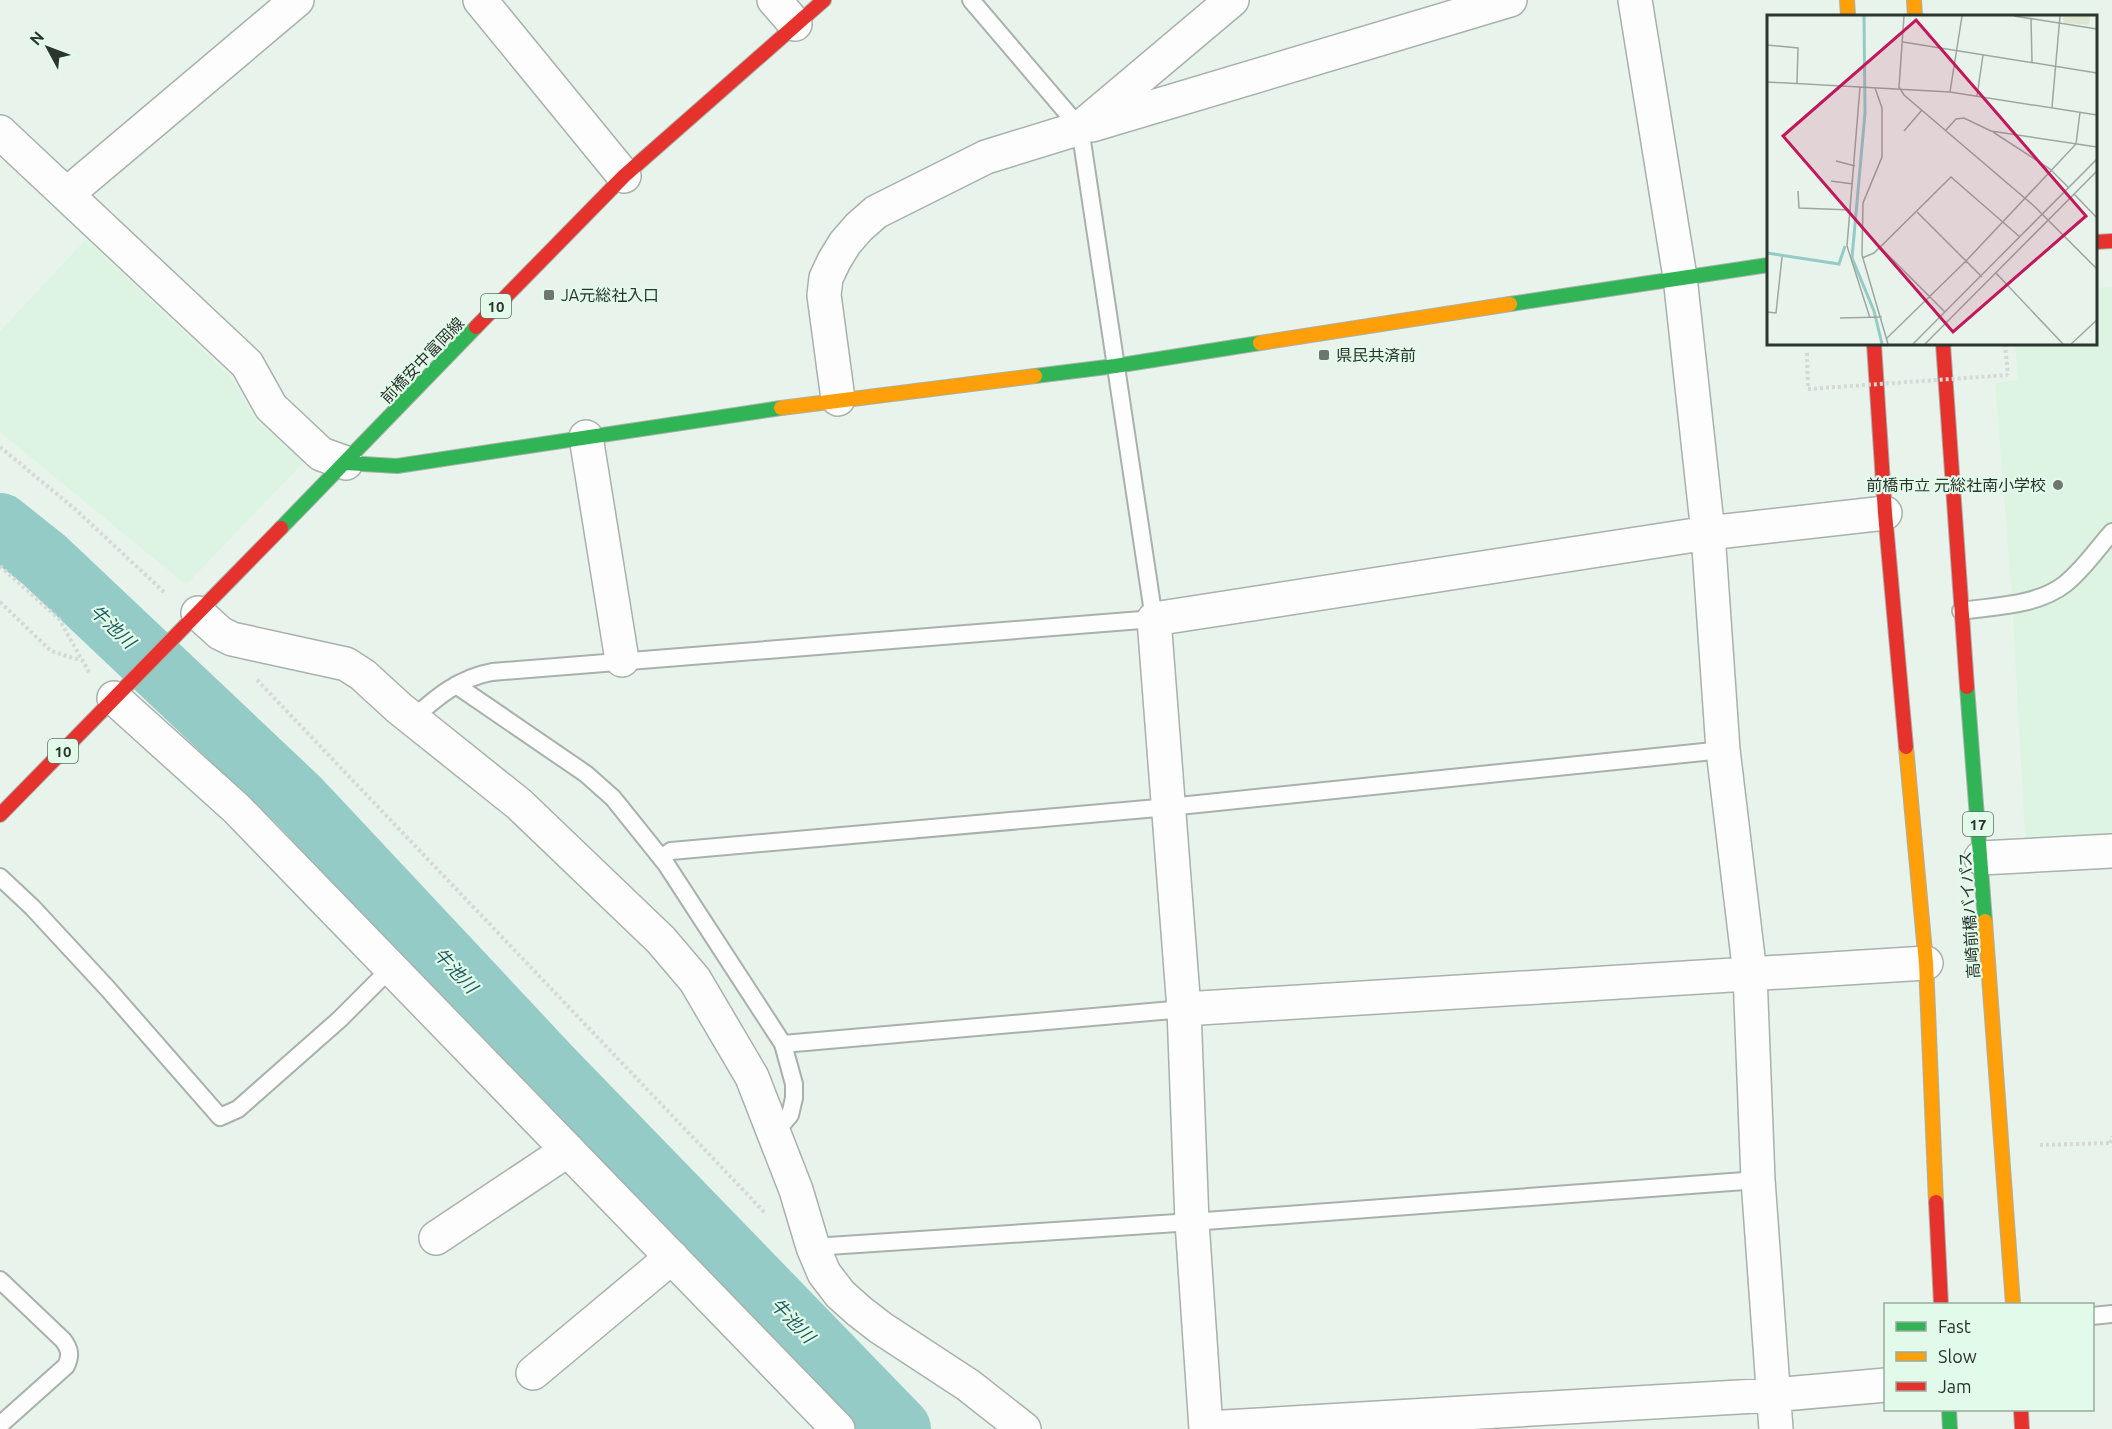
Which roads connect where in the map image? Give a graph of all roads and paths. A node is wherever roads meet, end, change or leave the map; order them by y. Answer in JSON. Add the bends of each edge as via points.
{"nodes":[{"id":1,"x":297,"y":0,"type":"edge"},
{"id":2,"x":480,"y":0,"type":"edge"},
{"id":3,"x":774,"y":0,"type":"edge"},
{"id":4,"x":824,"y":0,"type":"edge"},
{"id":5,"x":971,"y":0,"type":"edge"},
{"id":6,"x":1232,"y":0,"type":"edge"},
{"id":7,"x":1510,"y":0,"type":"edge"},
{"id":8,"x":1635,"y":0,"type":"edge"},
{"id":9,"x":1846,"y":0,"type":"edge"},
{"id":10,"x":1914,"y":0,"type":"edge"},
{"id":11,"x":1848,"y":15,"type":"edge"},
{"id":12,"x":1916,"y":15,"type":"edge"},
{"id":13,"x":795,"y":24,"type":"junction"},
{"id":14,"x":1080,"y":128,"type":"junction"},
{"id":15,"x":0,"y":132,"type":"edge"},
{"id":16,"x":624,"y":176,"type":"junction"},
{"id":17,"x":67,"y":194,"type":"junction"},
{"id":18,"x":2112,"y":241,"type":"edge"},
{"id":19,"x":2097,"y":242,"type":"edge"},
{"id":20,"x":1767,"y":266,"type":"edge"},
{"id":21,"x":1680,"y":277,"type":"junction"},
{"id":22,"x":1874,"y":345,"type":"edge"},
{"id":23,"x":1943,"y":345,"type":"edge"},
{"id":24,"x":2006,"y":345,"type":"edge"},
{"id":25,"x":1807,"y":352,"type":"dead end"},
{"id":26,"x":1115,"y":366,"type":"junction"},
{"id":27,"x":838,"y":399,"type":"junction"},
{"id":28,"x":586,"y":437,"type":"junction"},
{"id":29,"x":0,"y":447,"type":"edge"},
{"id":30,"x":346,"y":463,"type":"junction"},
{"id":31,"x":1886,"y":513,"type":"junction"},
{"id":32,"x":2112,"y":532,"type":"edge"},
{"id":33,"x":1708,"y":533,"type":"junction"},
{"id":34,"x":0,"y":566,"type":"edge"},
{"id":35,"x":0,"y":602,"type":"edge"},
{"id":36,"x":1960,"y":611,"type":"junction"},
{"id":37,"x":1154,"y":619,"type":"junction"},
{"id":38,"x":191,"y":620,"type":"junction"},
{"id":39,"x":232,"y":639,"type":"junction"},
{"id":40,"x":622,"y":660,"type":"junction"},
{"id":41,"x":82,"y":661,"type":"junction"},
{"id":42,"x":456,"y":685,"type":"junction"},
{"id":43,"x":120,"y":692,"type":"junction"},
{"id":44,"x":412,"y":719,"type":"junction"},
{"id":45,"x":1723,"y":750,"type":"junction"},
{"id":46,"x":1169,"y":807,"type":"junction"},
{"id":47,"x":0,"y":815,"type":"edge"},
{"id":48,"x":2112,"y":851,"type":"edge"},
{"id":49,"x":661,"y":858,"type":"junction"},
{"id":50,"x":1981,"y":858,"type":"junction"},
{"id":51,"x":0,"y":877,"type":"edge"},
{"id":52,"x":1926,"y":963,"type":"junction"},
{"id":53,"x":392,"y":968,"type":"junction"},
{"id":54,"x":1750,"y":974,"type":"junction"},
{"id":55,"x":1184,"y":1009,"type":"junction"},
{"id":56,"x":783,"y":1044,"type":"junction"},
{"id":57,"x":772,"y":1129,"type":"junction"},
{"id":58,"x":2112,"y":1136,"type":"edge"},
{"id":59,"x":2112,"y":1143,"type":"edge"},
{"id":60,"x":2040,"y":1145,"type":"dead end"},
{"id":61,"x":568,"y":1150,"type":"junction"},
{"id":62,"x":1758,"y":1180,"type":"junction"},
{"id":63,"x":768,"y":1216,"type":"dead end"},
{"id":64,"x":1192,"y":1222,"type":"junction"},
{"id":65,"x":436,"y":1238,"type":"dead end"},
{"id":66,"x":813,"y":1246,"type":"junction"},
{"id":67,"x":672,"y":1257,"type":"junction"},
{"id":68,"x":0,"y":1280,"type":"edge"},
{"id":69,"x":1941,"y":1303,"type":"edge"},
{"id":70,"x":2013,"y":1303,"type":"edge"},
{"id":71,"x":2112,"y":1314,"type":"edge"},
{"id":72,"x":2094,"y":1316,"type":"edge"},
{"id":73,"x":533,"y":1373,"type":"dead end"},
{"id":74,"x":1884,"y":1385,"type":"edge"},
{"id":75,"x":1773,"y":1395,"type":"junction"},
{"id":76,"x":1949,"y":1411,"type":"edge"},
{"id":77,"x":2021,"y":1411,"type":"edge"},
{"id":78,"x":821,"y":1423,"type":"edge"},
{"id":79,"x":0,"y":1425,"type":"edge"},
{"id":80,"x":1024,"y":1429,"type":"edge"},
{"id":81,"x":1206,"y":1429,"type":"edge"},
{"id":82,"x":1776,"y":1429,"type":"edge"},
{"id":83,"x":1950,"y":1429,"type":"edge"},
{"id":84,"x":2022,"y":1429,"type":"edge"}],
"edges":[{"from":1,"to":17,"type":"street"},
{"from":2,"to":16,"type":"street"},
{"from":3,"to":13,"type":"street"},
{"from":4,"to":13,"type":"main road","name":"前橋安中富岡線","number":"10"},
{"from":5,"to":14,"type":"lane"},
{"from":6,"to":14,"type":"street"},
{"from":7,"to":14,"type":"street"},
{"from":8,"to":21,"type":"street"},
{"from":9,"to":11,"type":"main road"},
{"from":10,"to":12,"type":"main road"},
{"from":13,"to":16,"type":"main road","name":"前橋安中富岡線","number":"10"},
{"from":14,"to":26,"type":"lane"},
{"from":14,"to":27,"type":"street","via":[[986,157],[876,212],[859,227],[845,243],[826,278],[824,295]]},
{"from":15,"to":17,"type":"street"},
{"from":16,"to":30,"type":"main road","name":"前橋安中富岡線","number":"10"},
{"from":17,"to":30,"type":"street","via":[[247,364],[271,407],[321,454]]},
{"from":18,"to":19,"type":"main road"},
{"from":20,"to":21,"type":"main road"},
{"from":21,"to":26,"type":"main road"},
{"from":21,"to":33,"type":"street"},
{"from":22,"to":31,"type":"main road"},
{"from":23,"to":36,"type":"main road","name":"高崎前橋バイパス","number":"17"},
{"from":24,"to":25,"type":"path","bridge":true,"via":[[2008,375],[1808,388]]},
{"from":26,"to":27,"type":"main road"},
{"from":26,"to":37,"type":"lane"},
{"from":27,"to":28,"type":"main road"},
{"from":28,"to":30,"type":"main road","via":[[397,466]]},
{"from":28,"to":40,"type":"street"},
{"from":29,"to":38,"type":"path","via":[[75,509]]},
{"from":30,"to":38,"type":"main road","name":"前橋安中富岡線","number":"10"},
{"from":31,"to":33,"type":"street"},
{"from":31,"to":52,"type":"main road"},
{"from":32,"to":36,"type":"lane","via":[[2064,585],[2016,603]]},
{"from":33,"to":37,"type":"street"},
{"from":33,"to":45,"type":"street"},
{"from":34,"to":41,"type":"path","via":[[59,619]]},
{"from":35,"to":41,"type":"path","via":[[51,651]]},
{"from":36,"to":50,"type":"main road","name":"高崎前橋バイパス","number":"17"},
{"from":37,"to":40,"type":"lane"},
{"from":37,"to":46,"type":"street"},
{"from":38,"to":39,"type":"street"},
{"from":38,"to":43,"type":"main road","number":"10"},
{"from":39,"to":44,"type":"street","via":[[346,664]]},
{"from":39,"to":63,"type":"path","via":[[260,686]]},
{"from":40,"to":42,"type":"lane","via":[[492,672],[469,677]]},
{"from":41,"to":43,"type":"path","via":[[90,674]]},
{"from":42,"to":44,"type":"lane"},
{"from":42,"to":49,"type":"lane","via":[[586,774],[612,798]]},
{"from":43,"to":47,"type":"main road","number":"10"},
{"from":43,"to":53,"type":"street"},
{"from":44,"to":57,"type":"street","via":[[519,804],[662,940],[695,980],[733,1044],[752,1077]]},
{"from":45,"to":46,"type":"lane"},
{"from":45,"to":54,"type":"street"},
{"from":46,"to":49,"type":"lane","via":[[671,851]]},
{"from":46,"to":55,"type":"street"},
{"from":48,"to":50,"type":"street"},
{"from":49,"to":56,"type":"lane"},
{"from":50,"to":70,"type":"main road","name":"高崎前橋バイパス","number":"17"},
{"from":51,"to":53,"type":"lane","via":[[108,988],[220,1117],[238,1109]]},
{"from":52,"to":54,"type":"street"},
{"from":52,"to":69,"type":"main road"},
{"from":53,"to":61,"type":"street"},
{"from":54,"to":55,"type":"street"},
{"from":54,"to":62,"type":"street"},
{"from":55,"to":56,"type":"lane"},
{"from":55,"to":64,"type":"street"},
{"from":56,"to":57,"type":"lane","via":[[794,1098],[790,1115]]},
{"from":57,"to":66,"type":"street"},
{"from":58,"to":59,"type":"path"},
{"from":59,"to":60,"type":"path"},
{"from":61,"to":65,"type":"street"},
{"from":61,"to":67,"type":"street"},
{"from":62,"to":64,"type":"lane"},
{"from":62,"to":75,"type":"street"},
{"from":64,"to":66,"type":"lane"},
{"from":64,"to":81,"type":"street"},
{"from":66,"to":80,"type":"street","via":[[824,1273],[859,1311],[968,1384]]},
{"from":67,"to":73,"type":"street"},
{"from":67,"to":78,"type":"street"},
{"from":68,"to":79,"type":"lane","via":[[63,1340],[69,1347],[69,1359]]},
{"from":71,"to":72,"type":"lane"},
{"from":74,"to":75,"type":"street"},
{"from":75,"to":81,"type":"street"},
{"from":75,"to":82,"type":"street"},
{"from":76,"to":83,"type":"main road"},
{"from":77,"to":84,"type":"main road"}]}
